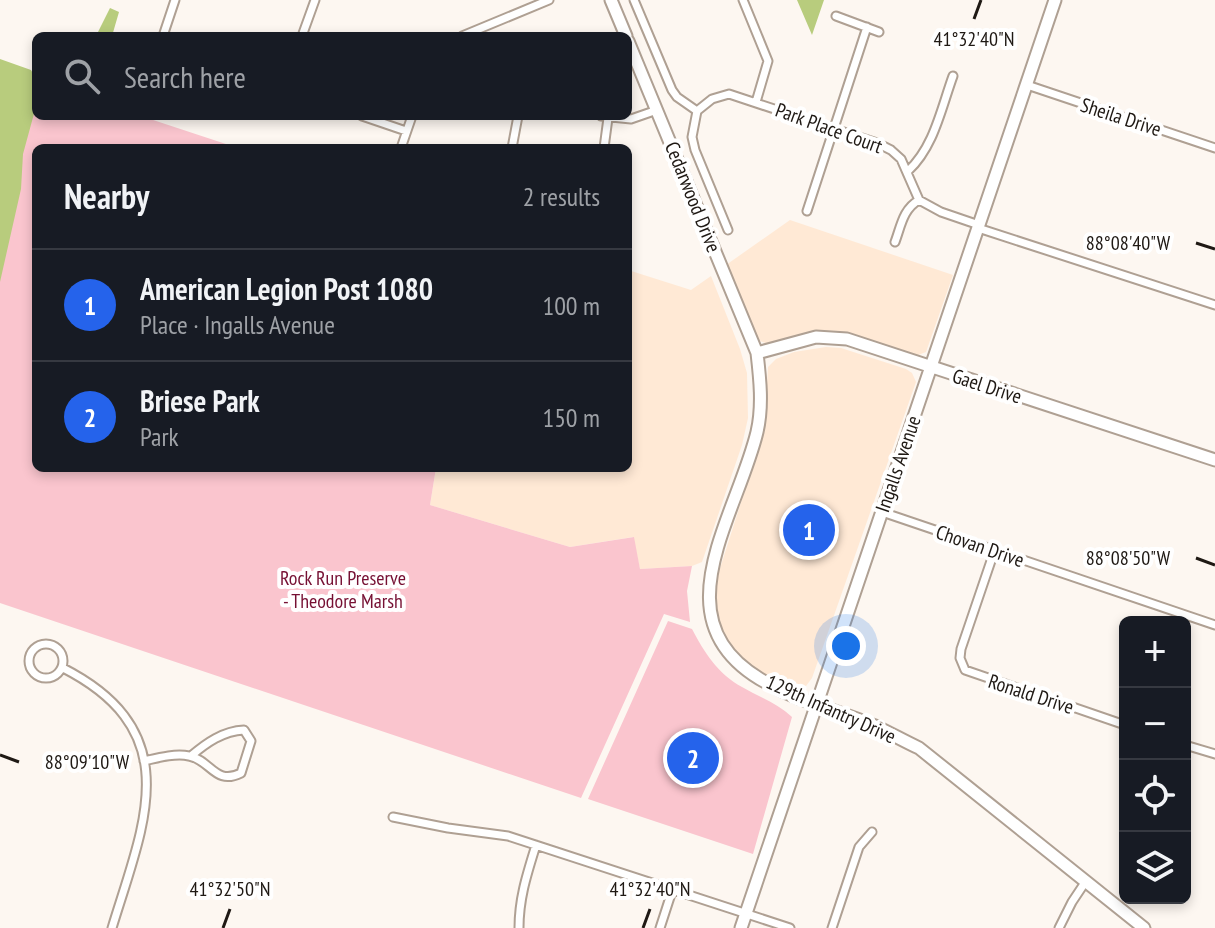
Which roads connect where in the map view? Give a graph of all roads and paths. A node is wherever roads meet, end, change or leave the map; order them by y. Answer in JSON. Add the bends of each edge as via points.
{"nodes":[{"id":1,"x":175,"y":0,"type":"edge"},
{"id":2,"x":315,"y":0,"type":"edge"},
{"id":3,"x":549,"y":0,"type":"edge"},
{"id":4,"x":611,"y":0,"type":"edge"},
{"id":5,"x":634,"y":0,"type":"edge"},
{"id":6,"x":743,"y":0,"type":"edge"},
{"id":7,"x":1055,"y":0,"type":"edge"},
{"id":8,"x":836,"y":16,"type":"dead end"},
{"id":9,"x":867,"y":27,"type":"junction"},
{"id":10,"x":164,"y":32,"type":"edge"},
{"id":11,"x":303,"y":32,"type":"edge"},
{"id":12,"x":472,"y":32,"type":"edge"},
{"id":13,"x":624,"y":32,"type":"edge"},
{"id":14,"x":879,"y":32,"type":"dead end"},
{"id":15,"x":632,"y":50,"type":"edge"},
{"id":16,"x":953,"y":76,"type":"dead end"},
{"id":17,"x":1027,"y":85,"type":"junction"},
{"id":18,"x":756,"y":102,"type":"junction"},
{"id":19,"x":657,"y":110,"type":"junction"},
{"id":20,"x":697,"y":111,"type":"junction"},
{"id":21,"x":632,"y":119,"type":"edge"},
{"id":22,"x":374,"y":120,"type":"edge"},
{"id":23,"x":410,"y":120,"type":"edge"},
{"id":24,"x":517,"y":120,"type":"edge"},
{"id":25,"x":604,"y":120,"type":"edge"},
{"id":26,"x":834,"y":128,"type":"junction"},
{"id":27,"x":406,"y":131,"type":"junction"},
{"id":28,"x":402,"y":144,"type":"edge"},
{"id":29,"x":513,"y":144,"type":"edge"},
{"id":30,"x":604,"y":144,"type":"edge"},
{"id":31,"x":1215,"y":148,"type":"edge"},
{"id":32,"x":908,"y":171,"type":"junction"},
{"id":33,"x":919,"y":200,"type":"junction"},
{"id":34,"x":807,"y":211,"type":"dead end"},
{"id":35,"x":979,"y":226,"type":"junction"},
{"id":36,"x":728,"y":230,"type":"dead end"},
{"id":37,"x":895,"y":242,"type":"dead end"},
{"id":38,"x":1215,"y":305,"type":"edge"},
{"id":39,"x":757,"y":353,"type":"junction"},
{"id":40,"x":931,"y":367,"type":"junction"},
{"id":41,"x":1215,"y":460,"type":"edge"},
{"id":42,"x":882,"y":512,"type":"junction"},
{"id":43,"x":994,"y":552,"type":"junction"},
{"id":44,"x":1215,"y":625,"type":"edge"},
{"id":45,"x":63,"y":668,"type":"junction"},
{"id":46,"x":817,"y":705,"type":"junction"},
{"id":47,"x":1119,"y":723,"type":"edge"},
{"id":48,"x":1191,"y":747,"type":"edge"},
{"id":49,"x":1215,"y":754,"type":"edge"},
{"id":50,"x":191,"y":756,"type":"junction"},
{"id":51,"x":144,"y":761,"type":"junction"},
{"id":52,"x":393,"y":817,"type":"dead end"},
{"id":53,"x":872,"y":832,"type":"dead end"},
{"id":54,"x":536,"y":845,"type":"junction"},
{"id":55,"x":1086,"y":881,"type":"junction"},
{"id":56,"x":672,"y":891,"type":"junction"},
{"id":57,"x":747,"y":913,"type":"junction"},
{"id":58,"x":112,"y":928,"type":"edge"},
{"id":59,"x":519,"y":928,"type":"edge"},
{"id":60,"x":660,"y":928,"type":"edge"},
{"id":61,"x":741,"y":928,"type":"edge"},
{"id":62,"x":790,"y":928,"type":"edge"},
{"id":63,"x":832,"y":928,"type":"edge"},
{"id":64,"x":1059,"y":928,"type":"edge"},
{"id":65,"x":1144,"y":928,"type":"edge"}],
"edges":[{"from":1,"to":10,"type":"street"},
{"from":2,"to":11,"type":"street"},
{"from":3,"to":12,"type":"street"},
{"from":4,"to":13,"type":"street","name":"Cedarwood Drive"},
{"from":5,"to":20,"type":"street","via":[[672,90]]},
{"from":6,"to":18,"type":"street","via":[[768,61]]},
{"from":7,"to":17,"type":"street","name":"Ingalls Avenue"},
{"from":8,"to":9,"type":"street"},
{"from":9,"to":14,"type":"street"},
{"from":9,"to":26,"type":"street"},
{"from":15,"to":19,"type":"street","name":"Cedarwood Drive"},
{"from":16,"to":32,"type":"street","via":[[927,148]]},
{"from":17,"to":31,"type":"street","name":"Sheila Drive"},
{"from":17,"to":35,"type":"street","name":"Ingalls Avenue"},
{"from":18,"to":20,"type":"street","name":"Park Place Court","via":[[729,94]]},
{"from":18,"to":26,"type":"street","name":"Park Place Court"},
{"from":19,"to":21,"type":"street"},
{"from":19,"to":39,"type":"street","name":"Cedarwood Drive"},
{"from":20,"to":36,"type":"street","via":[[695,150]]},
{"from":22,"to":27,"type":"street"},
{"from":23,"to":27,"type":"street"},
{"from":24,"to":29,"type":"street"},
{"from":25,"to":30,"type":"street"},
{"from":26,"to":32,"type":"street","name":"Park Place Court","via":[[891,150]]},
{"from":26,"to":34,"type":"street"},
{"from":27,"to":28,"type":"street"},
{"from":32,"to":33,"type":"street","name":"Park Place Court"},
{"from":33,"to":35,"type":"street"},
{"from":33,"to":37,"type":"street","via":[[905,213]]},
{"from":35,"to":38,"type":"street"},
{"from":35,"to":40,"type":"street","name":"Ingalls Avenue"},
{"from":39,"to":40,"type":"street","name":"Gael Drive","via":[[816,337],[847,339]]},
{"from":39,"to":46,"type":"street","name":"129th Infantry Drive","via":[[757,431],[711,570],[712,622],[724,648],[743,667]]},
{"from":40,"to":41,"type":"street","name":"Gael Drive"},
{"from":40,"to":42,"type":"street","name":"Ingalls Avenue"},
{"from":42,"to":43,"type":"street","name":"Chovan Drive"},
{"from":42,"to":46,"type":"street","name":"Ingalls Avenue"},
{"from":43,"to":44,"type":"street","name":"Chovan Drive"},
{"from":43,"to":47,"type":"street","name":"Ronald Drive","via":[[961,649],[965,670]]},
{"from":45,"to":45,"type":"street","via":[[64,656],[48,643],[36,646],[29,656],[29,668],[37,676],[54,676]]},
{"from":45,"to":51,"type":"street","via":[[122,712]]},
{"from":46,"to":55,"type":"street","name":"129th Infantry Drive","via":[[919,748]]},
{"from":46,"to":57,"type":"street","name":"Ingalls Avenue"},
{"from":48,"to":49,"type":"street"},
{"from":50,"to":50,"type":"street","via":[[231,778],[241,773],[251,741],[244,730],[234,730]]},
{"from":50,"to":51,"type":"street"},
{"from":51,"to":58,"type":"street","via":[[147,808]]},
{"from":52,"to":54,"type":"street"},
{"from":53,"to":63,"type":"street","via":[[859,847]]},
{"from":54,"to":56,"type":"street"},
{"from":54,"to":59,"type":"street","via":[[523,883]]},
{"from":55,"to":64,"type":"street"},
{"from":55,"to":65,"type":"street","name":"129th Infantry Drive"},
{"from":56,"to":57,"type":"street"},
{"from":56,"to":60,"type":"street"},
{"from":57,"to":61,"type":"street","name":"Ingalls Avenue"},
{"from":57,"to":62,"type":"street"}]}
